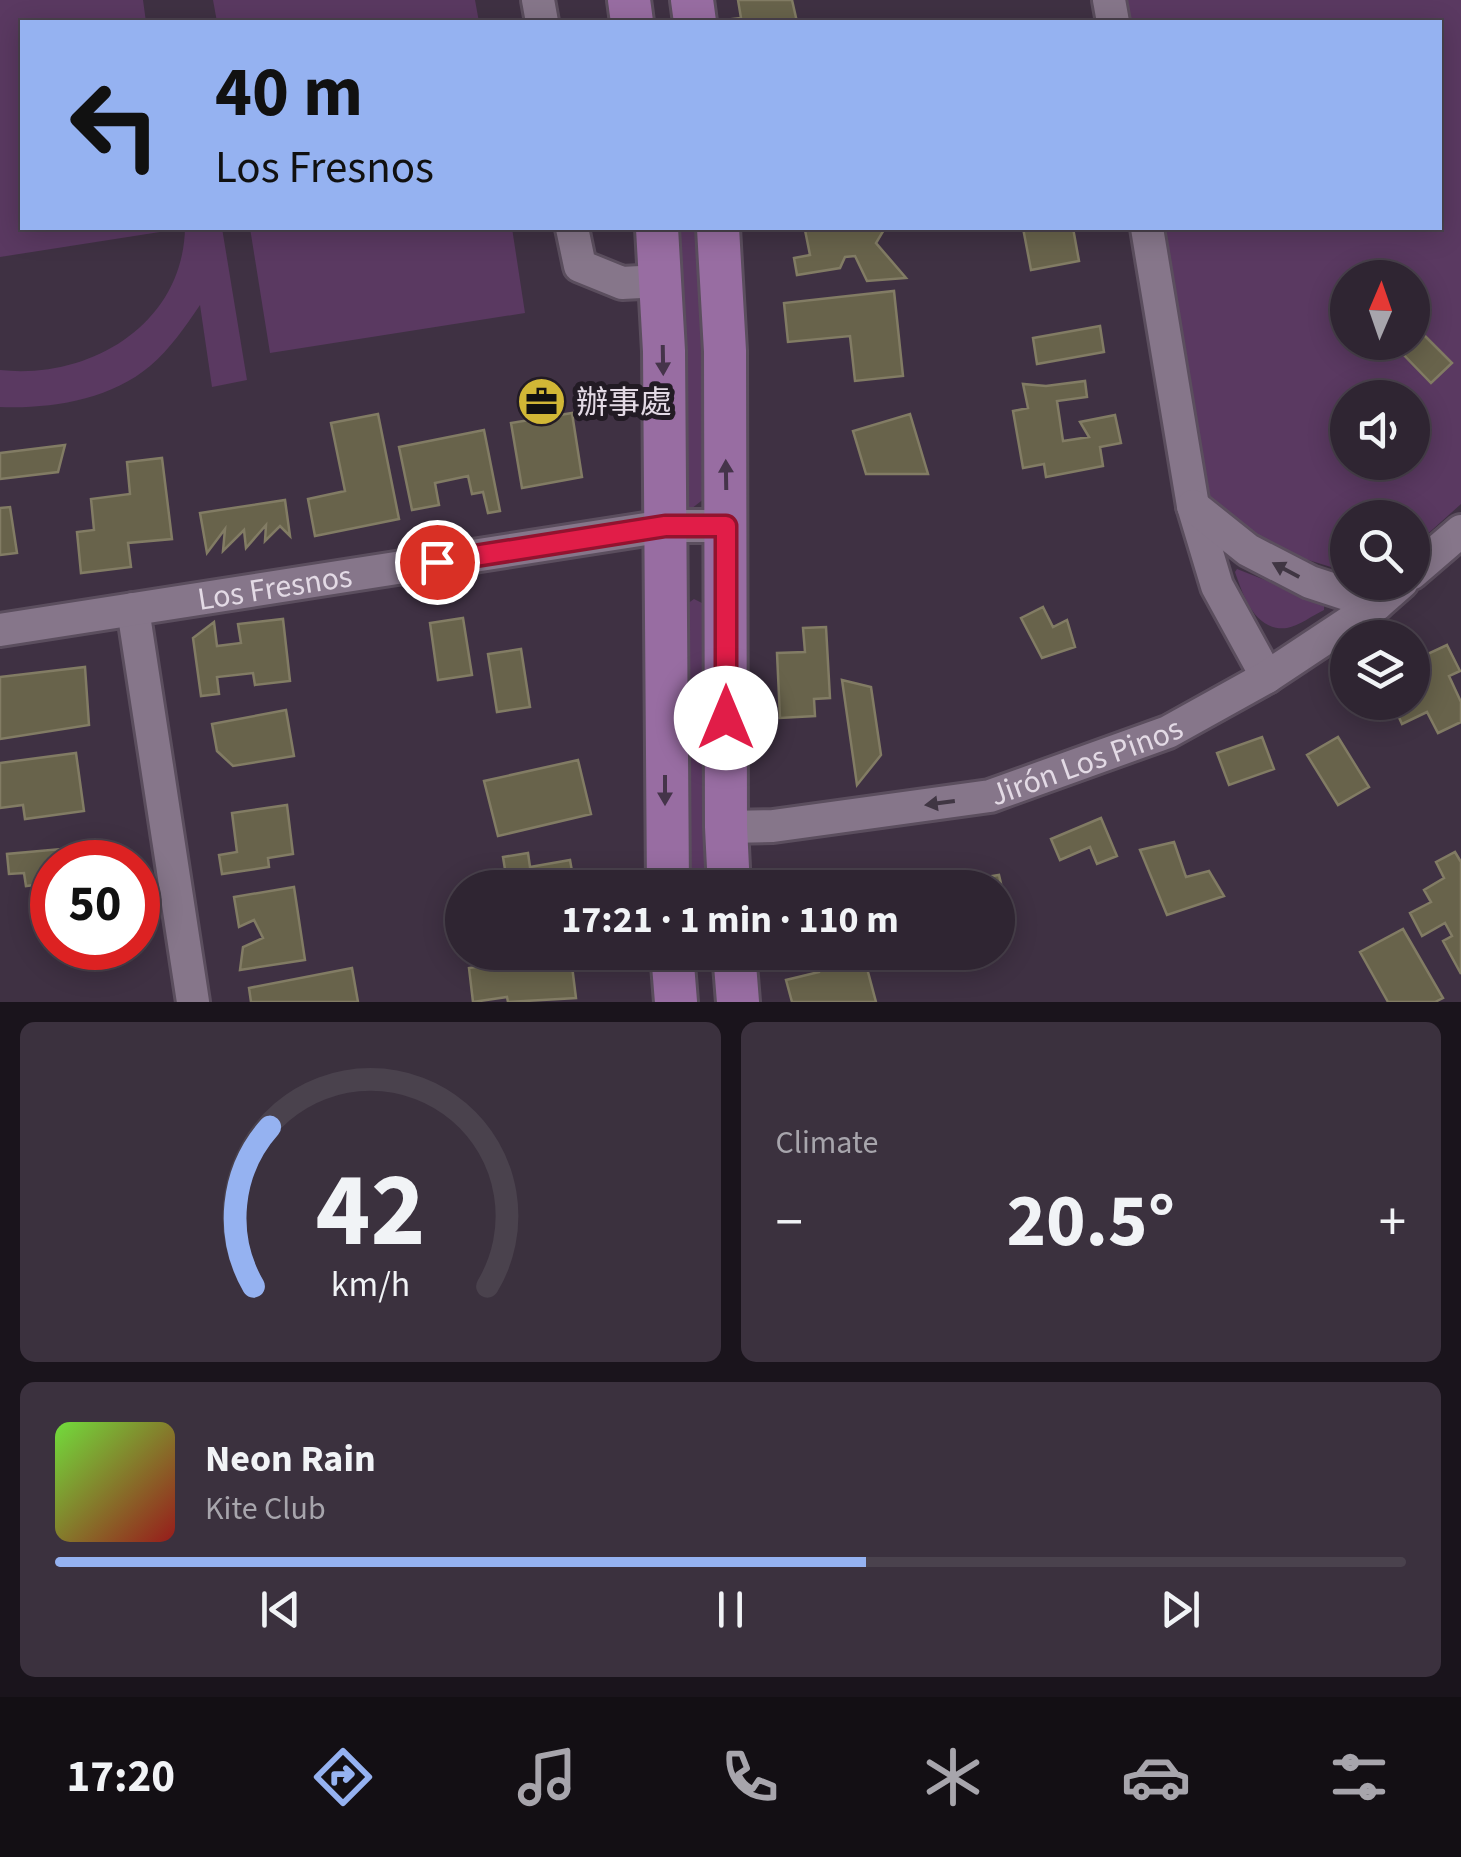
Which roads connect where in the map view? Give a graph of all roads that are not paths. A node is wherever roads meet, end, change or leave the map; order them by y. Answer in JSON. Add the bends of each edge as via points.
{"nodes":[{"id":1,"x":572,"y":230,"type":"edge"},
{"id":2,"x":657,"y":230,"type":"edge"},
{"id":3,"x":718,"y":230,"type":"edge"},
{"id":4,"x":1147,"y":230,"type":"edge"},
{"id":5,"x":660,"y":280,"type":"junction"},
{"id":6,"x":1193,"y":506,"type":"junction"},
{"id":7,"x":665,"y":526,"type":"junction"},
{"id":8,"x":726,"y":526,"type":"junction"},
{"id":9,"x":1461,"y":531,"type":"edge"},
{"id":10,"x":1430,"y":558,"type":"edge"},
{"id":11,"x":1330,"y":585,"type":"edge"},
{"id":12,"x":1379,"y":600,"type":"edge"},
{"id":13,"x":133,"y":608,"type":"junction"},
{"id":14,"x":665,"y":610,"type":"junction"},
{"id":15,"x":725,"y":610,"type":"junction"},
{"id":16,"x":0,"y":630,"type":"edge"},
{"id":17,"x":1267,"y":677,"type":"junction"},
{"id":18,"x":726,"y":828,"type":"junction"},
{"id":19,"x":668,"y":870,"type":"edge"},
{"id":20,"x":728,"y":870,"type":"edge"},
{"id":21,"x":673,"y":970,"type":"edge"},
{"id":22,"x":735,"y":970,"type":"edge"},
{"id":23,"x":193,"y":1002,"type":"edge"},
{"id":24,"x":676,"y":1002,"type":"edge"},
{"id":25,"x":738,"y":1002,"type":"edge"}],
"edges":[{"from":1,"to":5,"type":"street","via":[[580,266],[622,283]]},
{"from":2,"to":5,"type":"main road"},
{"from":8,"to":3,"type":"main road","one_way":true},
{"from":4,"to":6,"type":"street"},
{"from":5,"to":7,"type":"main road","one_way":true},
{"from":11,"to":6,"type":"street","one_way":true,"via":[[1310,582],[1248,550]]},
{"from":6,"to":17,"type":"street","via":[[1217,586]]},
{"from":7,"to":8,"type":"street","name":"Los Fresnos"},
{"from":7,"to":13,"type":"street","name":"Los Fresnos"},
{"from":7,"to":14,"type":"main road"},
{"from":8,"to":15,"type":"main road"},
{"from":9,"to":10,"type":"street"},
{"from":12,"to":17,"type":"street","name":"Jirón Los Pinos"},
{"from":13,"to":16,"type":"street","name":"Los Fresnos"},
{"from":13,"to":23,"type":"street"},
{"from":14,"to":15,"type":"main road","via":[[687,592],[702,592]]},
{"from":14,"to":19,"type":"main road","one_way":true},
{"from":15,"to":18,"type":"main road"},
{"from":17,"to":18,"type":"street","name":"Jirón Los Pinos","one_way":true,"via":[[1168,732],[990,796]]},
{"from":18,"to":20,"type":"main road"},
{"from":21,"to":24,"type":"main road"},
{"from":22,"to":25,"type":"main road"}]}
